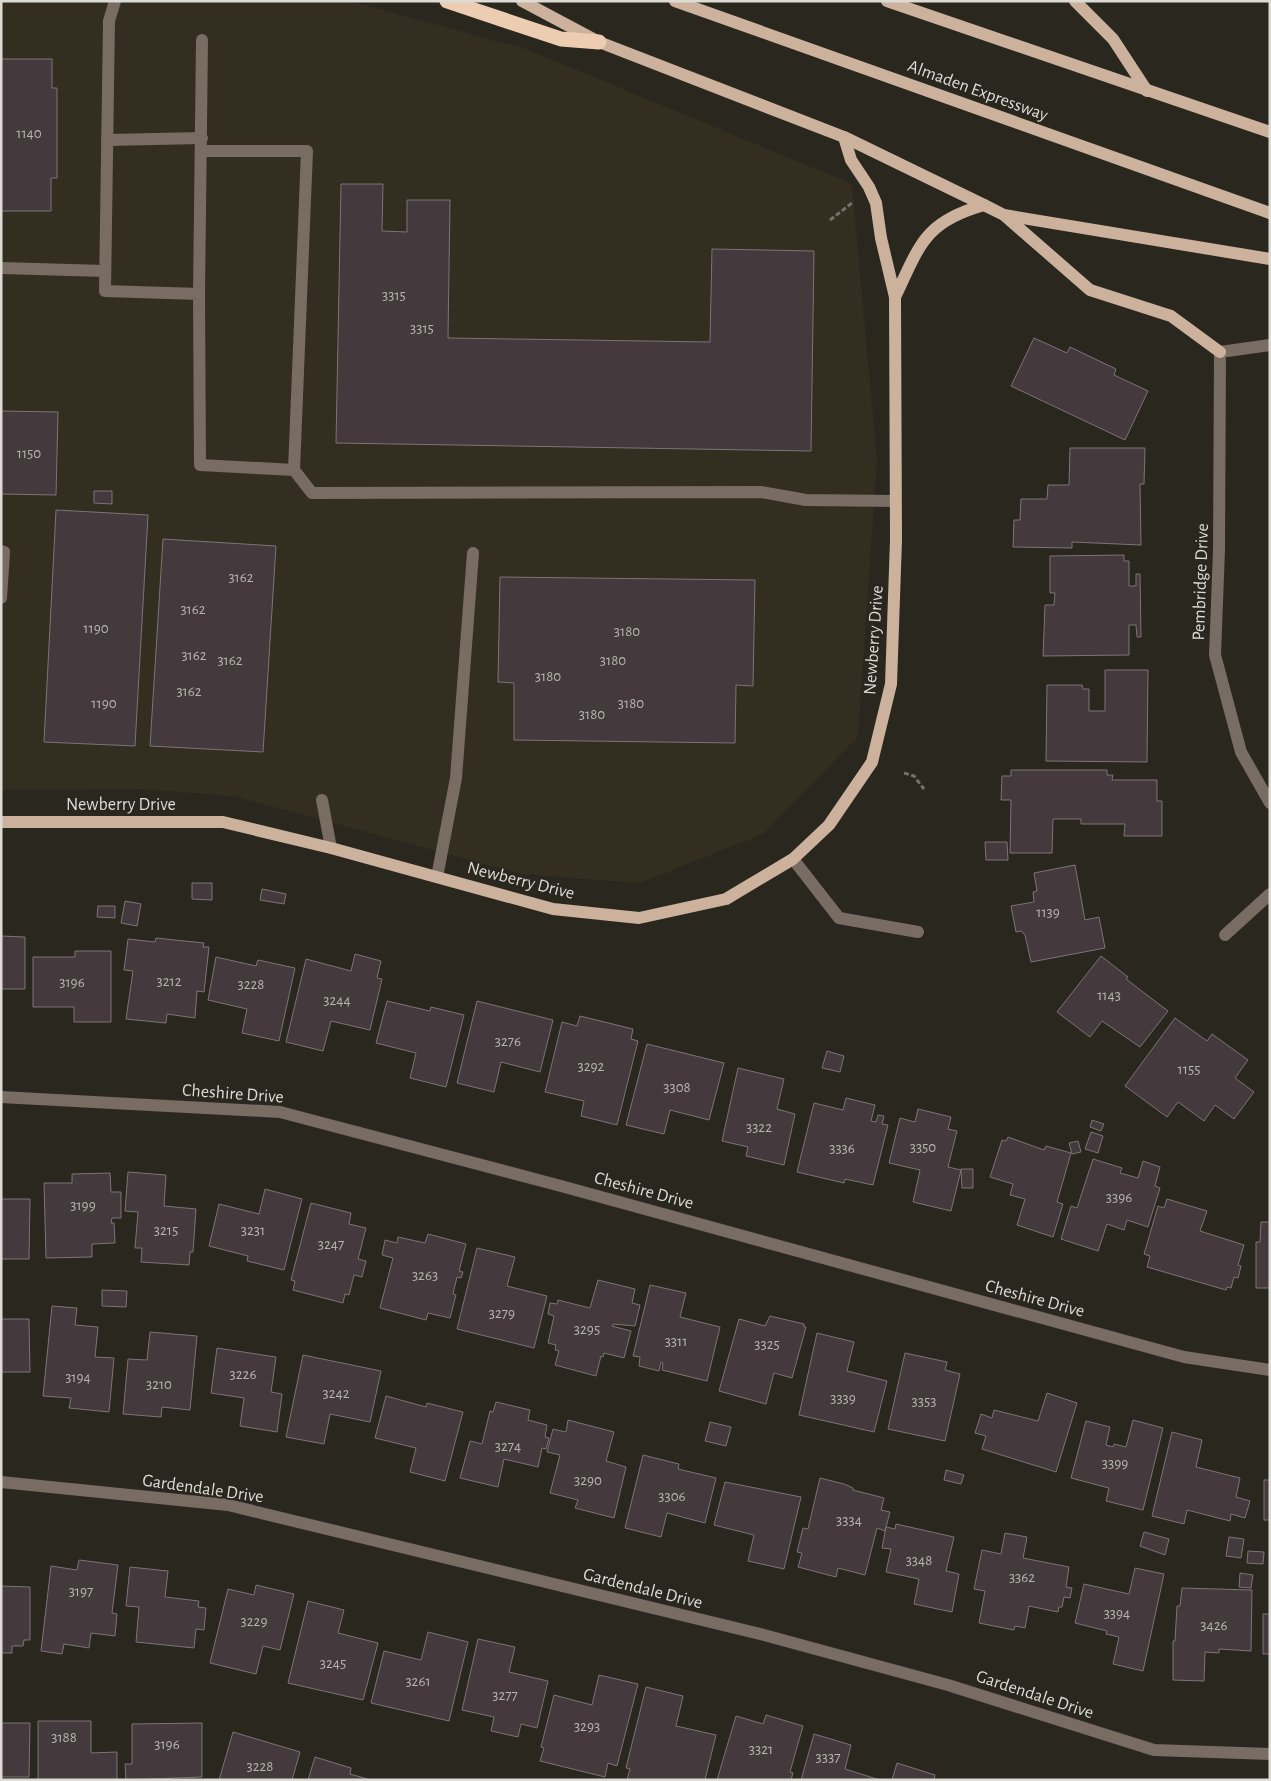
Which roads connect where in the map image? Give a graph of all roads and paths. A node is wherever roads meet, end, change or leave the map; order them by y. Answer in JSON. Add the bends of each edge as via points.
{"nodes":[{"id":1,"x":114,"y":1,"type":"edge"},
{"id":2,"x":446,"y":1,"type":"edge"},
{"id":3,"x":522,"y":1,"type":"edge"},
{"id":4,"x":675,"y":1,"type":"edge"},
{"id":5,"x":887,"y":1,"type":"edge"},
{"id":6,"x":1075,"y":1,"type":"edge"},
{"id":7,"x":202,"y":40,"type":"dead end"},
{"id":8,"x":599,"y":42,"type":"junction"},
{"id":9,"x":1146,"y":91,"type":"junction"},
{"id":10,"x":1270,"y":132,"type":"edge"},
{"id":11,"x":844,"y":137,"type":"junction"},
{"id":12,"x":107,"y":140,"type":"junction"},
{"id":13,"x":201,"y":145,"type":"junction"},
{"id":14,"x":855,"y":201,"type":"dead end"},
{"id":15,"x":984,"y":205,"type":"junction"},
{"id":16,"x":1270,"y":213,"type":"edge"},
{"id":17,"x":1004,"y":215,"type":"junction"},
{"id":18,"x":830,"y":220,"type":"dead end"},
{"id":19,"x":1270,"y":259,"type":"edge"},
{"id":20,"x":1,"y":268,"type":"edge"},
{"id":21,"x":105,"y":271,"type":"junction"},
{"id":22,"x":199,"y":294,"type":"junction"},
{"id":23,"x":895,"y":297,"type":"junction"},
{"id":24,"x":1270,"y":345,"type":"edge"},
{"id":25,"x":1220,"y":352,"type":"junction"},
{"id":26,"x":294,"y":470,"type":"junction"},
{"id":27,"x":896,"y":501,"type":"junction"},
{"id":28,"x":1,"y":551,"type":"edge"},
{"id":29,"x":473,"y":553,"type":"dead end"},
{"id":30,"x":1,"y":598,"type":"edge"},
{"id":31,"x":904,"y":773,"type":"dead end"},
{"id":32,"x":924,"y":788,"type":"dead end"},
{"id":33,"x":322,"y":800,"type":"dead end"},
{"id":34,"x":1270,"y":803,"type":"edge"},
{"id":35,"x":1,"y":822,"type":"edge"},
{"id":36,"x":331,"y":848,"type":"junction"},
{"id":37,"x":793,"y":859,"type":"junction"},
{"id":38,"x":437,"y":877,"type":"junction"},
{"id":39,"x":1270,"y":894,"type":"edge"},
{"id":40,"x":918,"y":932,"type":"dead end"},
{"id":41,"x":1226,"y":935,"type":"dead end"},
{"id":42,"x":1,"y":1097,"type":"edge"},
{"id":43,"x":1270,"y":1370,"type":"edge"},
{"id":44,"x":1,"y":1482,"type":"edge"},
{"id":45,"x":1270,"y":1754,"type":"edge"}],
"edges":[{"from":1,"to":12,"type":"street","via":[[109,21]]},
{"from":2,"to":8,"type":"highway","via":[[560,39]]},
{"from":3,"to":8,"type":"main road"},
{"from":4,"to":16,"type":"main road","name":"Almaden Expressway"},
{"from":5,"to":9,"type":"main road"},
{"from":6,"to":9,"type":"main road","via":[[1113,39]]},
{"from":7,"to":13,"type":"street"},
{"from":8,"to":11,"type":"main road"},
{"from":9,"to":10,"type":"main road"},
{"from":11,"to":15,"type":"main road"},
{"from":11,"to":23,"type":"main road","via":[[851,160],[876,203]]},
{"from":12,"to":13,"type":"street"},
{"from":12,"to":21,"type":"street"},
{"from":13,"to":22,"type":"street"},
{"from":13,"to":26,"type":"street","via":[[307,151]]},
{"from":14,"to":18,"type":"path"},
{"from":15,"to":17,"type":"main road"},
{"from":15,"to":23,"type":"main road","via":[[959,212],[932,229],[920,245]]},
{"from":17,"to":19,"type":"main road"},
{"from":17,"to":25,"type":"main road","via":[[1090,290],[1170,316]]},
{"from":20,"to":21,"type":"street"},
{"from":21,"to":22,"type":"street","via":[[105,291]]},
{"from":22,"to":26,"type":"street","via":[[200,465]]},
{"from":23,"to":27,"type":"main road","name":"Newberry Drive"},
{"from":24,"to":25,"type":"street"},
{"from":25,"to":34,"type":"street","name":"Pembridge Drive","via":[[1215,655],[1241,752]]},
{"from":26,"to":27,"type":"street","via":[[312,493],[761,492],[806,500]]},
{"from":27,"to":37,"type":"main road","name":"Newberry Drive","via":[[891,684],[872,762],[829,825]]},
{"from":28,"to":30,"type":"street","via":[[4,552]]},
{"from":29,"to":38,"type":"street","via":[[456,778]]},
{"from":31,"to":32,"type":"path","via":[[914,776]]},
{"from":33,"to":36,"type":"street"},
{"from":35,"to":36,"type":"main road","name":"Newberry Drive","via":[[223,822]]},
{"from":36,"to":38,"type":"main road","name":"Newberry Drive"},
{"from":37,"to":38,"type":"main road","name":"Newberry Drive","via":[[726,899],[639,918],[553,909]]},
{"from":37,"to":40,"type":"street","via":[[839,918]]},
{"from":39,"to":41,"type":"street"},
{"from":42,"to":43,"type":"street","name":"Cheshire Drive","via":[[280,1112],[1184,1357]]},
{"from":44,"to":45,"type":"street","name":"Gardendale Drive","via":[[228,1505],[764,1635],[948,1685],[1154,1750]]}]}
